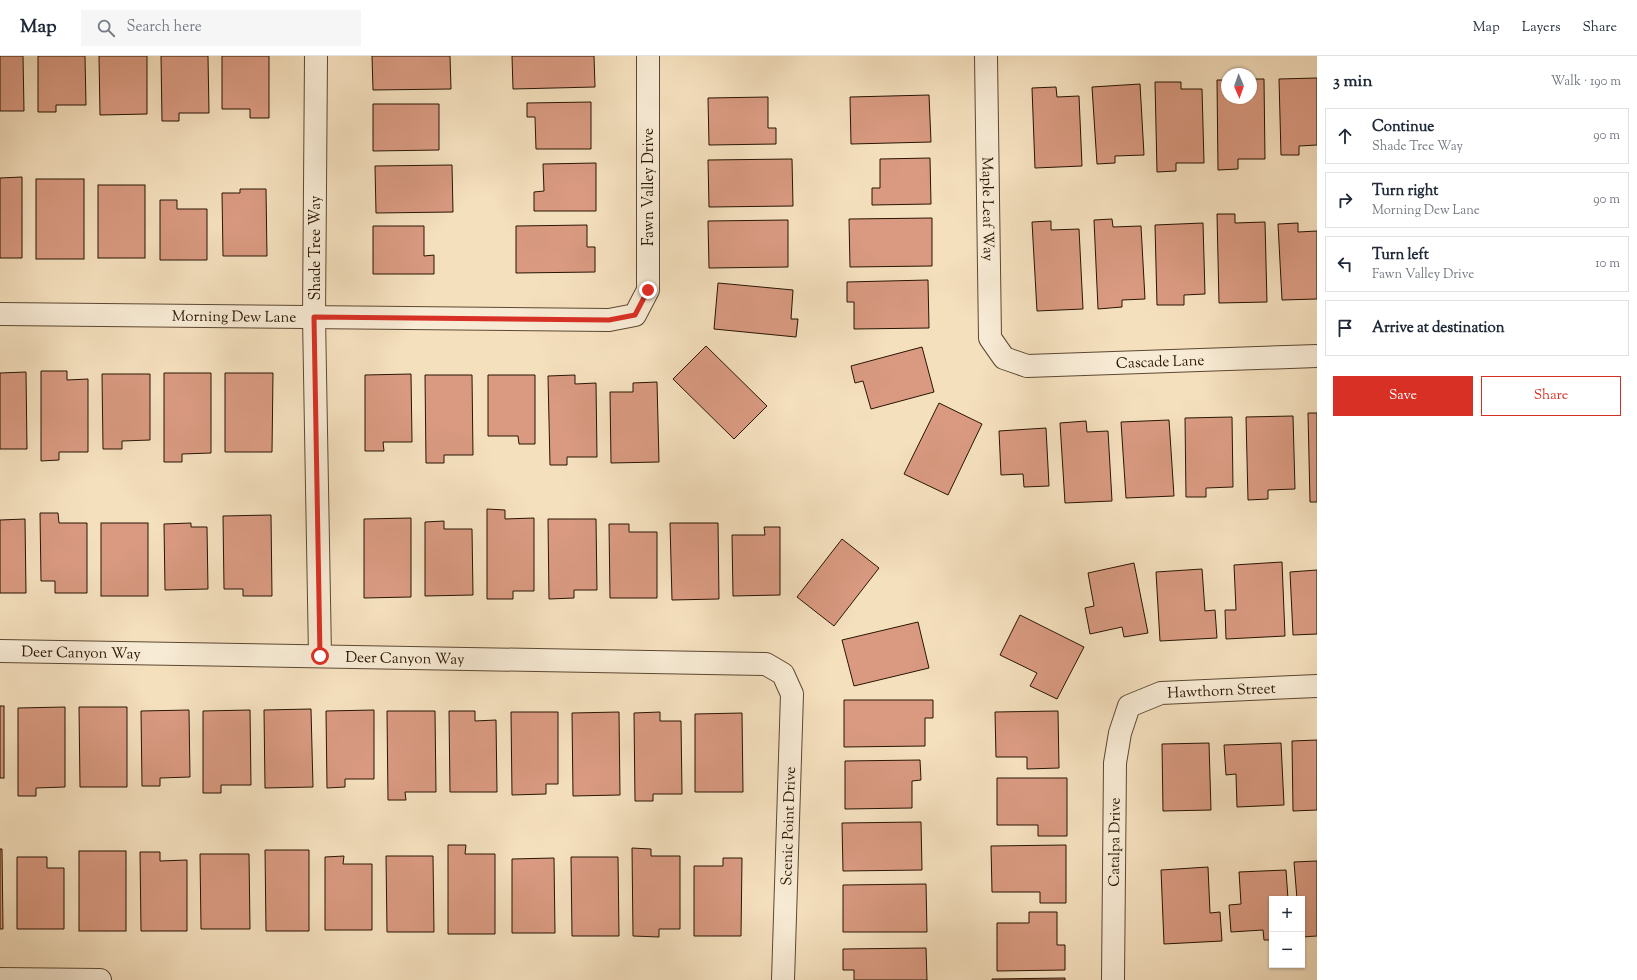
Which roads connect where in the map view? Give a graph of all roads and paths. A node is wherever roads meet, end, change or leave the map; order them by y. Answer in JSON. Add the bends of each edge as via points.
{"nodes":[{"id":1,"x":316,"y":56,"type":"edge"},
{"id":2,"x":648,"y":56,"type":"edge"},
{"id":3,"x":986,"y":56,"type":"edge"},
{"id":4,"x":0,"y":314,"type":"edge"},
{"id":5,"x":635,"y":315,"type":"joint"},
{"id":6,"x":314,"y":317,"type":"junction"},
{"id":7,"x":1317,"y":356,"type":"edge"},
{"id":8,"x":1004,"y":358,"type":"joint"},
{"id":9,"x":0,"y":651,"type":"edge"},
{"id":10,"x":320,"y":656,"type":"junction"},
{"id":11,"x":783,"y":674,"type":"joint"},
{"id":12,"x":1317,"y":686,"type":"edge"},
{"id":13,"x":1129,"y":706,"type":"joint"},
{"id":14,"x":0,"y":979,"type":"edge"},
{"id":15,"x":100,"y":980,"type":"edge"},
{"id":16,"x":783,"y":980,"type":"edge"},
{"id":17,"x":1113,"y":980,"type":"edge"}],
"edges":[{"from":1,"to":6,"type":"street","name":"Shade Tree Way"},
{"from":2,"to":5,"type":"street","name":"Fawn Valley Drive","via":[[648,290]]},
{"from":3,"to":8,"type":"street","name":"Maple Leaf Way","via":[[990,338]]},
{"from":4,"to":6,"type":"street","name":"Morning Dew Lane"},
{"from":5,"to":6,"type":"street","name":"Morning Dew Lane","via":[[609,320]]},
{"from":6,"to":10,"type":"street","name":"Shade Tree Way"},
{"from":7,"to":8,"type":"street","name":"Cascade Lane","via":[[1026,366]]},
{"from":9,"to":10,"type":"street","name":"Deer Canyon Way"},
{"from":10,"to":11,"type":"street","name":"Deer Canyon Way","via":[[766,664]]},
{"from":11,"to":16,"type":"street","name":"Scenic Point Drive","via":[[792,694]]},
{"from":12,"to":13,"type":"street","name":"Hawthorn Street","via":[[1161,693]]},
{"from":13,"to":17,"type":"street","name":"Catalpa Drive","via":[[1120,733],[1115,763]]},
{"from":14,"to":15,"type":"street"}]}
